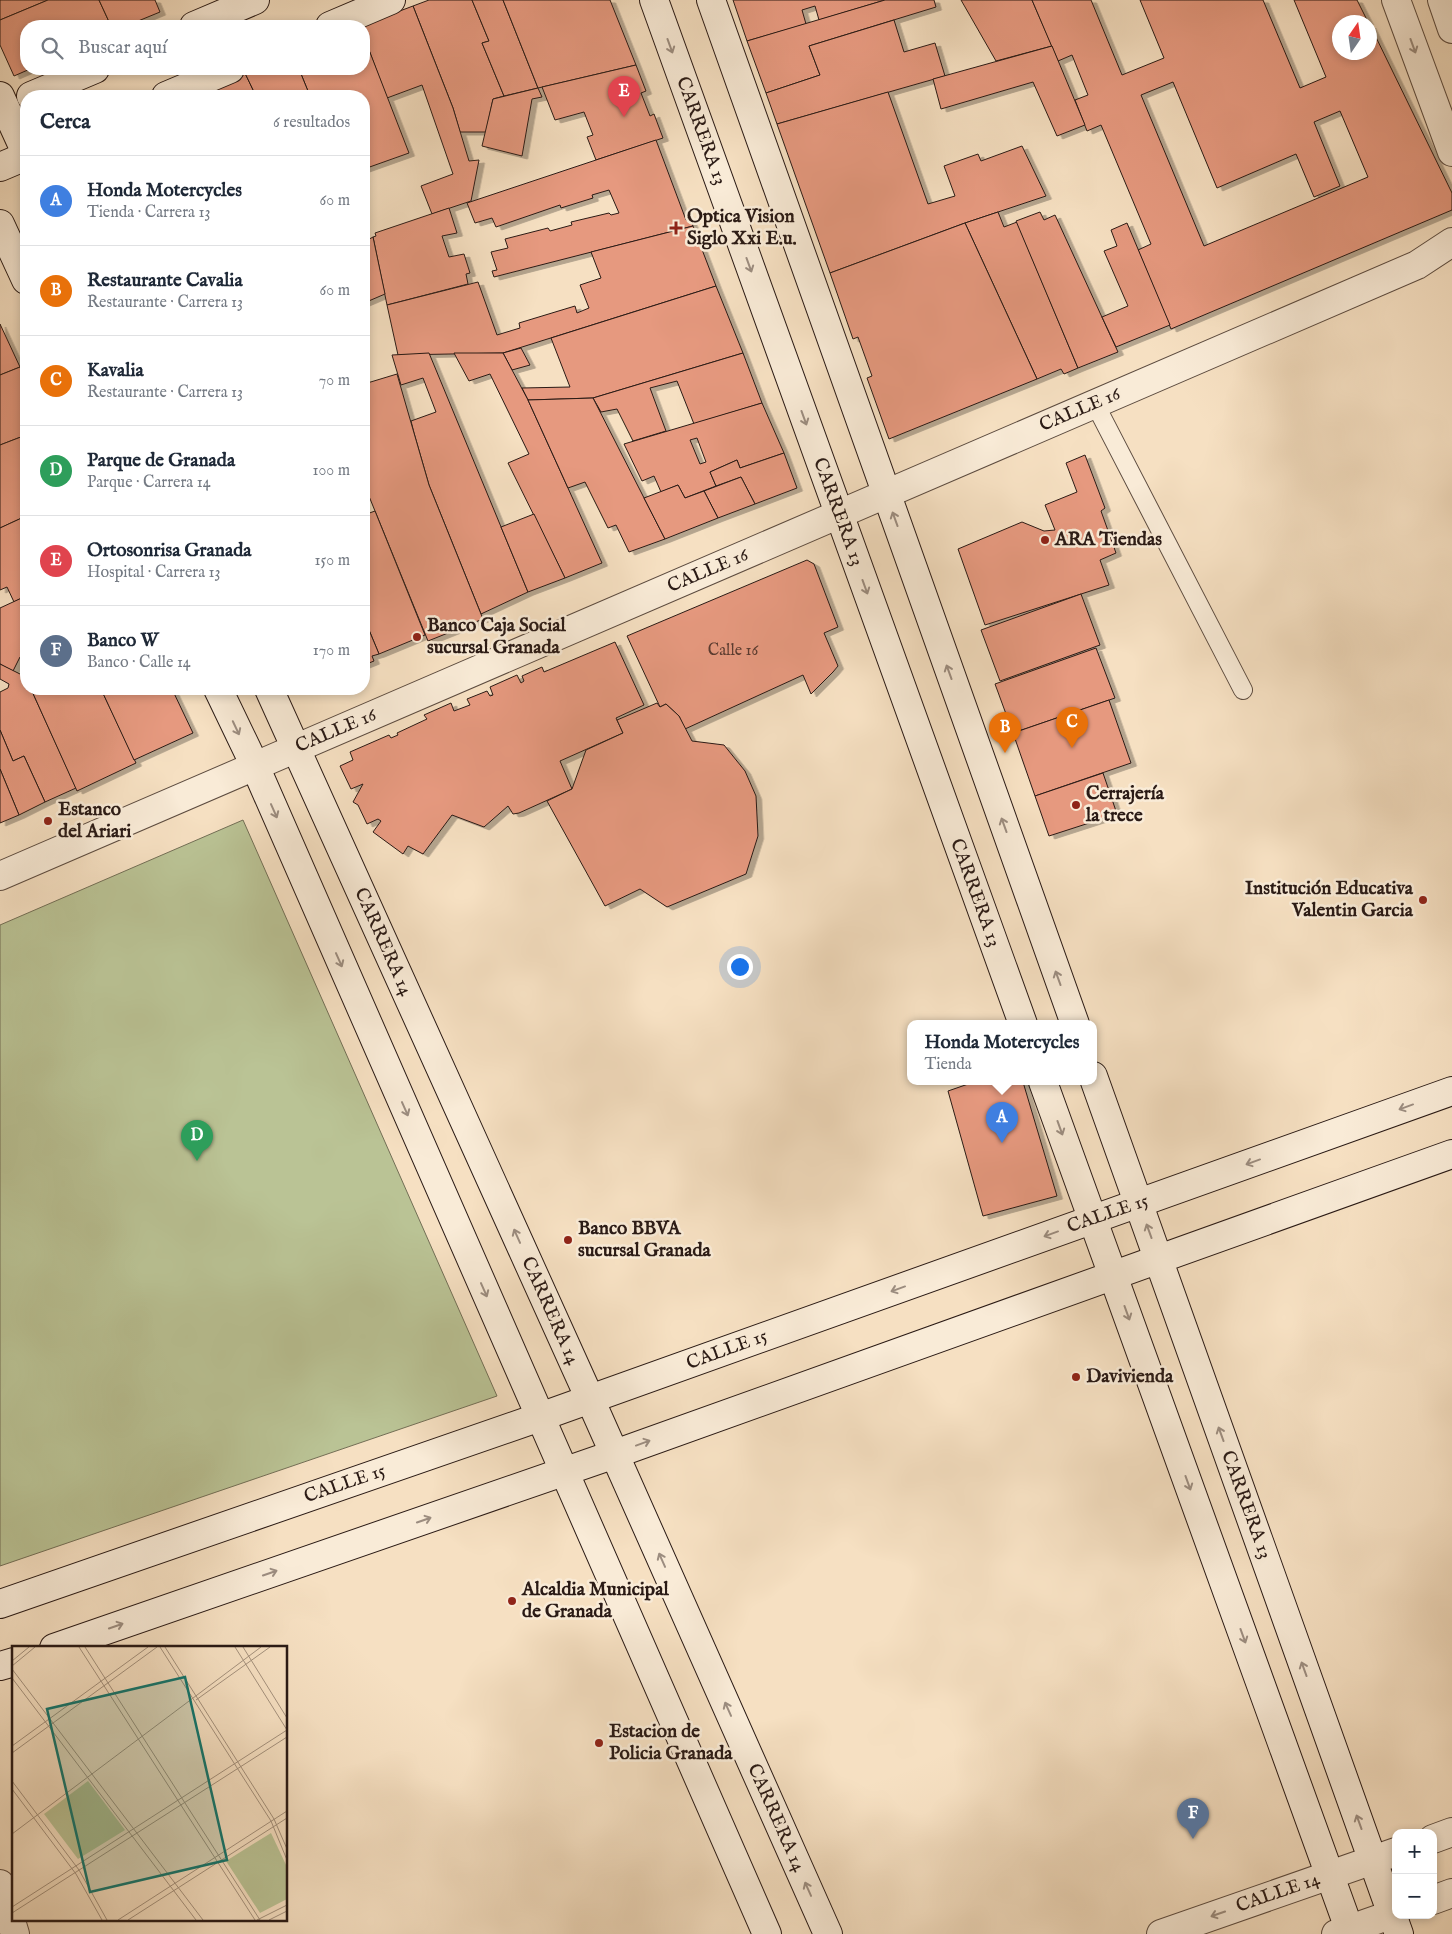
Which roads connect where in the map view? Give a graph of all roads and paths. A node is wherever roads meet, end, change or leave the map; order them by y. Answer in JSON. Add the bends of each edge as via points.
{"nodes":[{"id":1,"x":255,"y":0,"type":"edge"},
{"id":2,"x":391,"y":0,"type":"edge"},
{"id":3,"x":654,"y":0,"type":"edge"},
{"id":4,"x":711,"y":0,"type":"edge"},
{"id":5,"x":1396,"y":0,"type":"edge"},
{"id":6,"x":1442,"y":0,"type":"edge"},
{"id":7,"x":208,"y":20,"type":"edge"},
{"id":8,"x":344,"y":20,"type":"edge"},
{"id":9,"x":1452,"y":29,"type":"edge"},
{"id":10,"x":81,"y":75,"type":"edge"},
{"id":11,"x":216,"y":75,"type":"edge"},
{"id":12,"x":46,"y":90,"type":"edge"},
{"id":13,"x":180,"y":90,"type":"edge"},
{"id":14,"x":8,"y":103,"type":"edge"},
{"id":15,"x":20,"y":138,"type":"edge"},
{"id":16,"x":1452,"y":152,"type":"edge"},
{"id":17,"x":20,"y":158,"type":"edge"},
{"id":18,"x":0,"y":167,"type":"edge"},
{"id":19,"x":0,"y":224,"type":"edge"},
{"id":20,"x":1452,"y":242,"type":"edge"},
{"id":21,"x":1452,"y":262,"type":"edge"},
{"id":22,"x":1417,"y":265,"type":"junction"},
{"id":23,"x":20,"y":267,"type":"edge"},
{"id":24,"x":1095,"y":404,"type":"junction"},
{"id":25,"x":886,"y":494,"type":"junction"},
{"id":26,"x":838,"y":515,"type":"junction"},
{"id":27,"x":1242,"y":690,"type":"dead end"},
{"id":28,"x":221,"y":695,"type":"edge"},
{"id":29,"x":272,"y":695,"type":"edge"},
{"id":30,"x":296,"y":748,"type":"junction"},
{"id":31,"x":255,"y":766,"type":"junction"},
{"id":32,"x":0,"y":876,"type":"edge"},
{"id":33,"x":1022,"y":1020,"type":"edge"},
{"id":34,"x":1074,"y":1020,"type":"edge"},
{"id":35,"x":1045,"y":1085,"type":"edge"},
{"id":36,"x":1096,"y":1085,"type":"edge"},
{"id":37,"x":1452,"y":1091,"type":"edge"},
{"id":38,"x":1452,"y":1154,"type":"edge"},
{"id":39,"x":1139,"y":1203,"type":"junction"},
{"id":40,"x":1093,"y":1219,"type":"junction"},
{"id":41,"x":1159,"y":1259,"type":"junction"},
{"id":42,"x":1113,"y":1275,"type":"junction"},
{"id":43,"x":590,"y":1399,"type":"junction"},
{"id":44,"x":540,"y":1417,"type":"junction"},
{"id":45,"x":615,"y":1454,"type":"junction"},
{"id":46,"x":564,"y":1472,"type":"junction"},
{"id":47,"x":0,"y":1604,"type":"edge"},
{"id":48,"x":60,"y":1646,"type":"edge"},
{"id":49,"x":1452,"y":1832,"type":"edge"},
{"id":50,"x":1437,"y":1837,"type":"edge"},
{"id":51,"x":1384,"y":1856,"type":"edge"},
{"id":52,"x":1329,"y":1875,"type":"junction"},
{"id":53,"x":0,"y":1884,"type":"edge"},
{"id":54,"x":1452,"y":1893,"type":"edge"},
{"id":55,"x":1437,"y":1899,"type":"edge"},
{"id":56,"x":1396,"y":1920,"type":"edge"},
{"id":57,"x":1345,"y":1932,"type":"edge"},
{"id":58,"x":15,"y":1934,"type":"edge"},
{"id":59,"x":767,"y":1934,"type":"edge"},
{"id":60,"x":828,"y":1934,"type":"edge"},
{"id":61,"x":1161,"y":1934,"type":"edge"}],
"edges":[{"from":1,"to":7,"type":"street"},
{"from":2,"to":8,"type":"street"},
{"from":3,"to":26,"type":"street","name":"CARRERA 13","one_way":true},
{"from":4,"to":25,"type":"street"},
{"from":5,"to":16,"type":"street","one_way":true},
{"from":6,"to":9,"type":"street"},
{"from":10,"to":12,"type":"street"},
{"from":11,"to":13,"type":"street"},
{"from":14,"to":15,"type":"street"},
{"from":17,"to":18,"type":"street"},
{"from":19,"to":23,"type":"street"},
{"from":20,"to":22,"type":"street","name":"CALLE 16"},
{"from":21,"to":22,"type":"street","name":"CALLE 16"},
{"from":22,"to":24,"type":"street","name":"CALLE 16"},
{"from":24,"to":25,"type":"street","name":"CALLE 16"},
{"from":24,"to":27,"type":"lane"},
{"from":25,"to":26,"type":"street","name":"CALLE 16"},
{"from":34,"to":25,"type":"street","one_way":true},
{"from":26,"to":30,"type":"street","name":"CALLE 16"},
{"from":26,"to":33,"type":"street","name":"CARRERA 13","one_way":true},
{"from":28,"to":31,"type":"street","one_way":true},
{"from":29,"to":30,"type":"street","name":"CARRERA 14"},
{"from":30,"to":31,"type":"street","name":"CALLE 16"},
{"from":43,"to":30,"type":"street","name":"CARRERA 14","one_way":true},
{"from":31,"to":32,"type":"street","name":"CALLE 16"},
{"from":31,"to":44,"type":"street","one_way":true},
{"from":35,"to":40,"type":"street","one_way":true},
{"from":36,"to":39,"type":"street","name":"CARRERA 13"},
{"from":37,"to":39,"type":"street","name":"CALLE 15","one_way":true},
{"from":38,"to":41,"type":"street"},
{"from":39,"to":40,"type":"street","name":"CALLE 15"},
{"from":41,"to":39,"type":"street","name":"CARRERA 13","one_way":true},
{"from":40,"to":42,"type":"street"},
{"from":40,"to":43,"type":"street","name":"CALLE 15","one_way":true},
{"from":41,"to":42,"type":"street"},
{"from":51,"to":41,"type":"street","name":"CARRERA 13","one_way":true},
{"from":45,"to":42,"type":"street","one_way":true},
{"from":42,"to":52,"type":"street","one_way":true},
{"from":43,"to":44,"type":"street","name":"CALLE 15"},
{"from":43,"to":45,"type":"street","name":"CARRERA 14"},
{"from":44,"to":46,"type":"street"},
{"from":44,"to":47,"type":"street","name":"CALLE 15"},
{"from":45,"to":46,"type":"street"},
{"from":60,"to":45,"type":"street","name":"CARRERA 14","one_way":true},
{"from":48,"to":46,"type":"street","one_way":true},
{"from":46,"to":59,"type":"street"},
{"from":49,"to":50,"type":"street"},
{"from":51,"to":52,"type":"street","name":"CALLE 14"},
{"from":51,"to":56,"type":"street","name":"CARRERA 13"},
{"from":52,"to":57,"type":"street"},
{"from":52,"to":61,"type":"street","name":"CALLE 14","one_way":true},
{"from":53,"to":58,"type":"street"},
{"from":54,"to":55,"type":"street"},
{"from":56,"to":57,"type":"street"}]}
